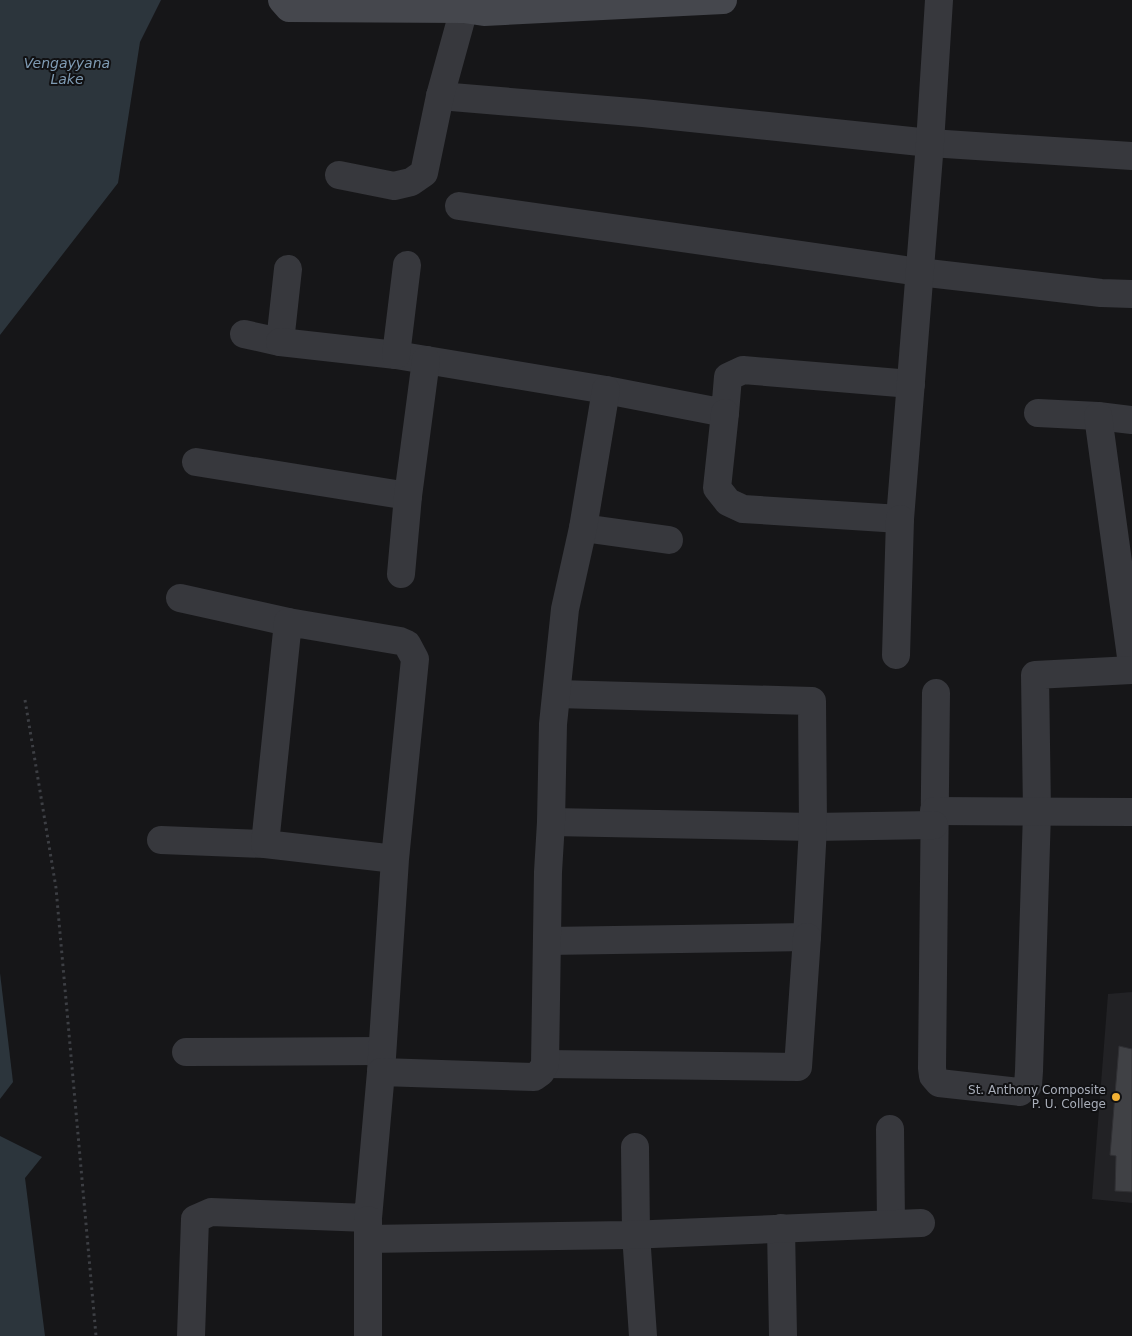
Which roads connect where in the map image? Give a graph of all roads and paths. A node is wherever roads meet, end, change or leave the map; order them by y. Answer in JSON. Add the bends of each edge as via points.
{"nodes":[{"id":1,"x":282,"y":0,"type":"edge"},
{"id":2,"x":714,"y":0,"type":"edge"},
{"id":3,"x":723,"y":0,"type":"edge"},
{"id":4,"x":939,"y":0,"type":"edge"},
{"id":5,"x":603,"y":3,"type":"edge"},
{"id":6,"x":464,"y":4,"type":"edge"},
{"id":7,"x":440,"y":96,"type":"junction"},
{"id":8,"x":930,"y":143,"type":"junction"},
{"id":9,"x":1132,"y":156,"type":"edge"},
{"id":10,"x":339,"y":175,"type":"dead end"},
{"id":11,"x":459,"y":206,"type":"dead end"},
{"id":12,"x":407,"y":265,"type":"dead end"},
{"id":13,"x":288,"y":269,"type":"dead end"},
{"id":14,"x":919,"y":272,"type":"junction"},
{"id":15,"x":1132,"y":294,"type":"edge"},
{"id":16,"x":244,"y":334,"type":"dead end"},
{"id":17,"x":280,"y":342,"type":"junction"},
{"id":18,"x":396,"y":355,"type":"junction"},
{"id":19,"x":426,"y":360,"type":"junction"},
{"id":20,"x":911,"y":384,"type":"junction"},
{"id":21,"x":606,"y":390,"type":"junction"},
{"id":22,"x":724,"y":413,"type":"junction"},
{"id":23,"x":1038,"y":413,"type":"dead end"},
{"id":24,"x":1098,"y":416,"type":"junction"},
{"id":25,"x":1132,"y":420,"type":"edge"},
{"id":26,"x":196,"y":462,"type":"dead end"},
{"id":27,"x":408,"y":496,"type":"junction"},
{"id":28,"x":900,"y":519,"type":"junction"},
{"id":29,"x":583,"y":528,"type":"junction"},
{"id":30,"x":669,"y":540,"type":"dead end"},
{"id":31,"x":401,"y":574,"type":"dead end"},
{"id":32,"x":180,"y":598,"type":"dead end"},
{"id":33,"x":288,"y":622,"type":"junction"},
{"id":34,"x":896,"y":655,"type":"dead end"},
{"id":35,"x":1132,"y":664,"type":"edge"},
{"id":36,"x":1132,"y":670,"type":"edge"},
{"id":37,"x":557,"y":694,"type":"junction"},
{"id":38,"x":936,"y":694,"type":"dead end"},
{"id":39,"x":25,"y":700,"type":"dead end"},
{"id":40,"x":1037,"y":812,"type":"junction"},
{"id":41,"x":1132,"y":812,"type":"edge"},
{"id":42,"x":934,"y":818,"type":"junction"},
{"id":43,"x":552,"y":822,"type":"junction"},
{"id":44,"x":813,"y":827,"type":"junction"},
{"id":45,"x":162,"y":840,"type":"dead end"},
{"id":46,"x":264,"y":844,"type":"junction"},
{"id":47,"x":395,"y":860,"type":"junction"},
{"id":48,"x":807,"y":937,"type":"junction"},
{"id":49,"x":547,"y":941,"type":"junction"},
{"id":50,"x":186,"y":1052,"type":"dead end"},
{"id":51,"x":381,"y":1062,"type":"junction"},
{"id":52,"x":545,"y":1064,"type":"junction"},
{"id":53,"x":890,"y":1129,"type":"dead end"},
{"id":54,"x":635,"y":1147,"type":"dead end"},
{"id":55,"x":891,"y":1224,"type":"junction"},
{"id":56,"x":921,"y":1224,"type":"dead end"},
{"id":57,"x":780,"y":1228,"type":"junction"},
{"id":58,"x":368,"y":1229,"type":"junction"},
{"id":59,"x":636,"y":1234,"type":"junction"},
{"id":60,"x":96,"y":1336,"type":"edge"},
{"id":61,"x":191,"y":1336,"type":"edge"},
{"id":62,"x":368,"y":1336,"type":"edge"},
{"id":63,"x":643,"y":1336,"type":"edge"},
{"id":64,"x":783,"y":1336,"type":"edge"}],
"edges":[{"from":1,"to":6,"type":"street","via":[[289,8]]},
{"from":2,"to":3,"type":"street"},
{"from":2,"to":5,"type":"street"},
{"from":4,"to":8,"type":"street"},
{"from":5,"to":6,"type":"street","via":[[484,12]]},
{"from":6,"to":7,"type":"street"},
{"from":7,"to":8,"type":"street"},
{"from":7,"to":10,"type":"street","via":[[424,173],[411,182],[394,186]]},
{"from":8,"to":9,"type":"street"},
{"from":8,"to":14,"type":"street"},
{"from":11,"to":14,"type":"street"},
{"from":12,"to":18,"type":"street"},
{"from":13,"to":17,"type":"street"},
{"from":14,"to":15,"type":"street"},
{"from":14,"to":20,"type":"street"},
{"from":16,"to":17,"type":"street"},
{"from":17,"to":18,"type":"street"},
{"from":18,"to":19,"type":"street"},
{"from":19,"to":21,"type":"street"},
{"from":19,"to":27,"type":"street"},
{"from":20,"to":22,"type":"street","via":[[743,370],[728,377]]},
{"from":20,"to":28,"type":"street"},
{"from":21,"to":22,"type":"street"},
{"from":21,"to":29,"type":"street"},
{"from":22,"to":28,"type":"street","via":[[717,488],[728,502],[743,509]]},
{"from":23,"to":24,"type":"street"},
{"from":24,"to":25,"type":"street"},
{"from":24,"to":35,"type":"street"},
{"from":26,"to":27,"type":"street"},
{"from":27,"to":31,"type":"street"},
{"from":28,"to":34,"type":"street"},
{"from":29,"to":30,"type":"street"},
{"from":29,"to":37,"type":"street","via":[[565,609]]},
{"from":32,"to":33,"type":"street"},
{"from":33,"to":46,"type":"street"},
{"from":33,"to":47,"type":"street","via":[[392,639],[407,644],[416,659]]},
{"from":36,"to":40,"type":"street","via":[[1035,675]]},
{"from":37,"to":43,"type":"street"},
{"from":37,"to":44,"type":"street","via":[[812,701]]},
{"from":38,"to":42,"type":"street"},
{"from":39,"to":60,"type":"path","via":[[56,888]]},
{"from":40,"to":41,"type":"street"},
{"from":40,"to":42,"type":"street"},
{"from":40,"to":42,"type":"street","via":[[1029,1071],[1028,1085],[1020,1092],[939,1083],[933,1076]]},
{"from":42,"to":44,"type":"street"},
{"from":43,"to":44,"type":"street"},
{"from":43,"to":49,"type":"street"},
{"from":44,"to":48,"type":"street"},
{"from":45,"to":46,"type":"street"},
{"from":46,"to":47,"type":"street"},
{"from":47,"to":51,"type":"street"},
{"from":48,"to":49,"type":"street"},
{"from":48,"to":52,"type":"street","via":[[798,1067]]},
{"from":49,"to":52,"type":"street"},
{"from":50,"to":51,"type":"street"},
{"from":51,"to":52,"type":"street","via":[[534,1077]]},
{"from":51,"to":58,"type":"street"},
{"from":53,"to":55,"type":"street"},
{"from":54,"to":59,"type":"street"},
{"from":55,"to":56,"type":"street"},
{"from":55,"to":57,"type":"street"},
{"from":57,"to":59,"type":"street"},
{"from":57,"to":64,"type":"street"},
{"from":58,"to":59,"type":"street"},
{"from":58,"to":61,"type":"street","via":[[212,1212],[195,1218]]},
{"from":58,"to":62,"type":"street"},
{"from":59,"to":63,"type":"street"}]}
